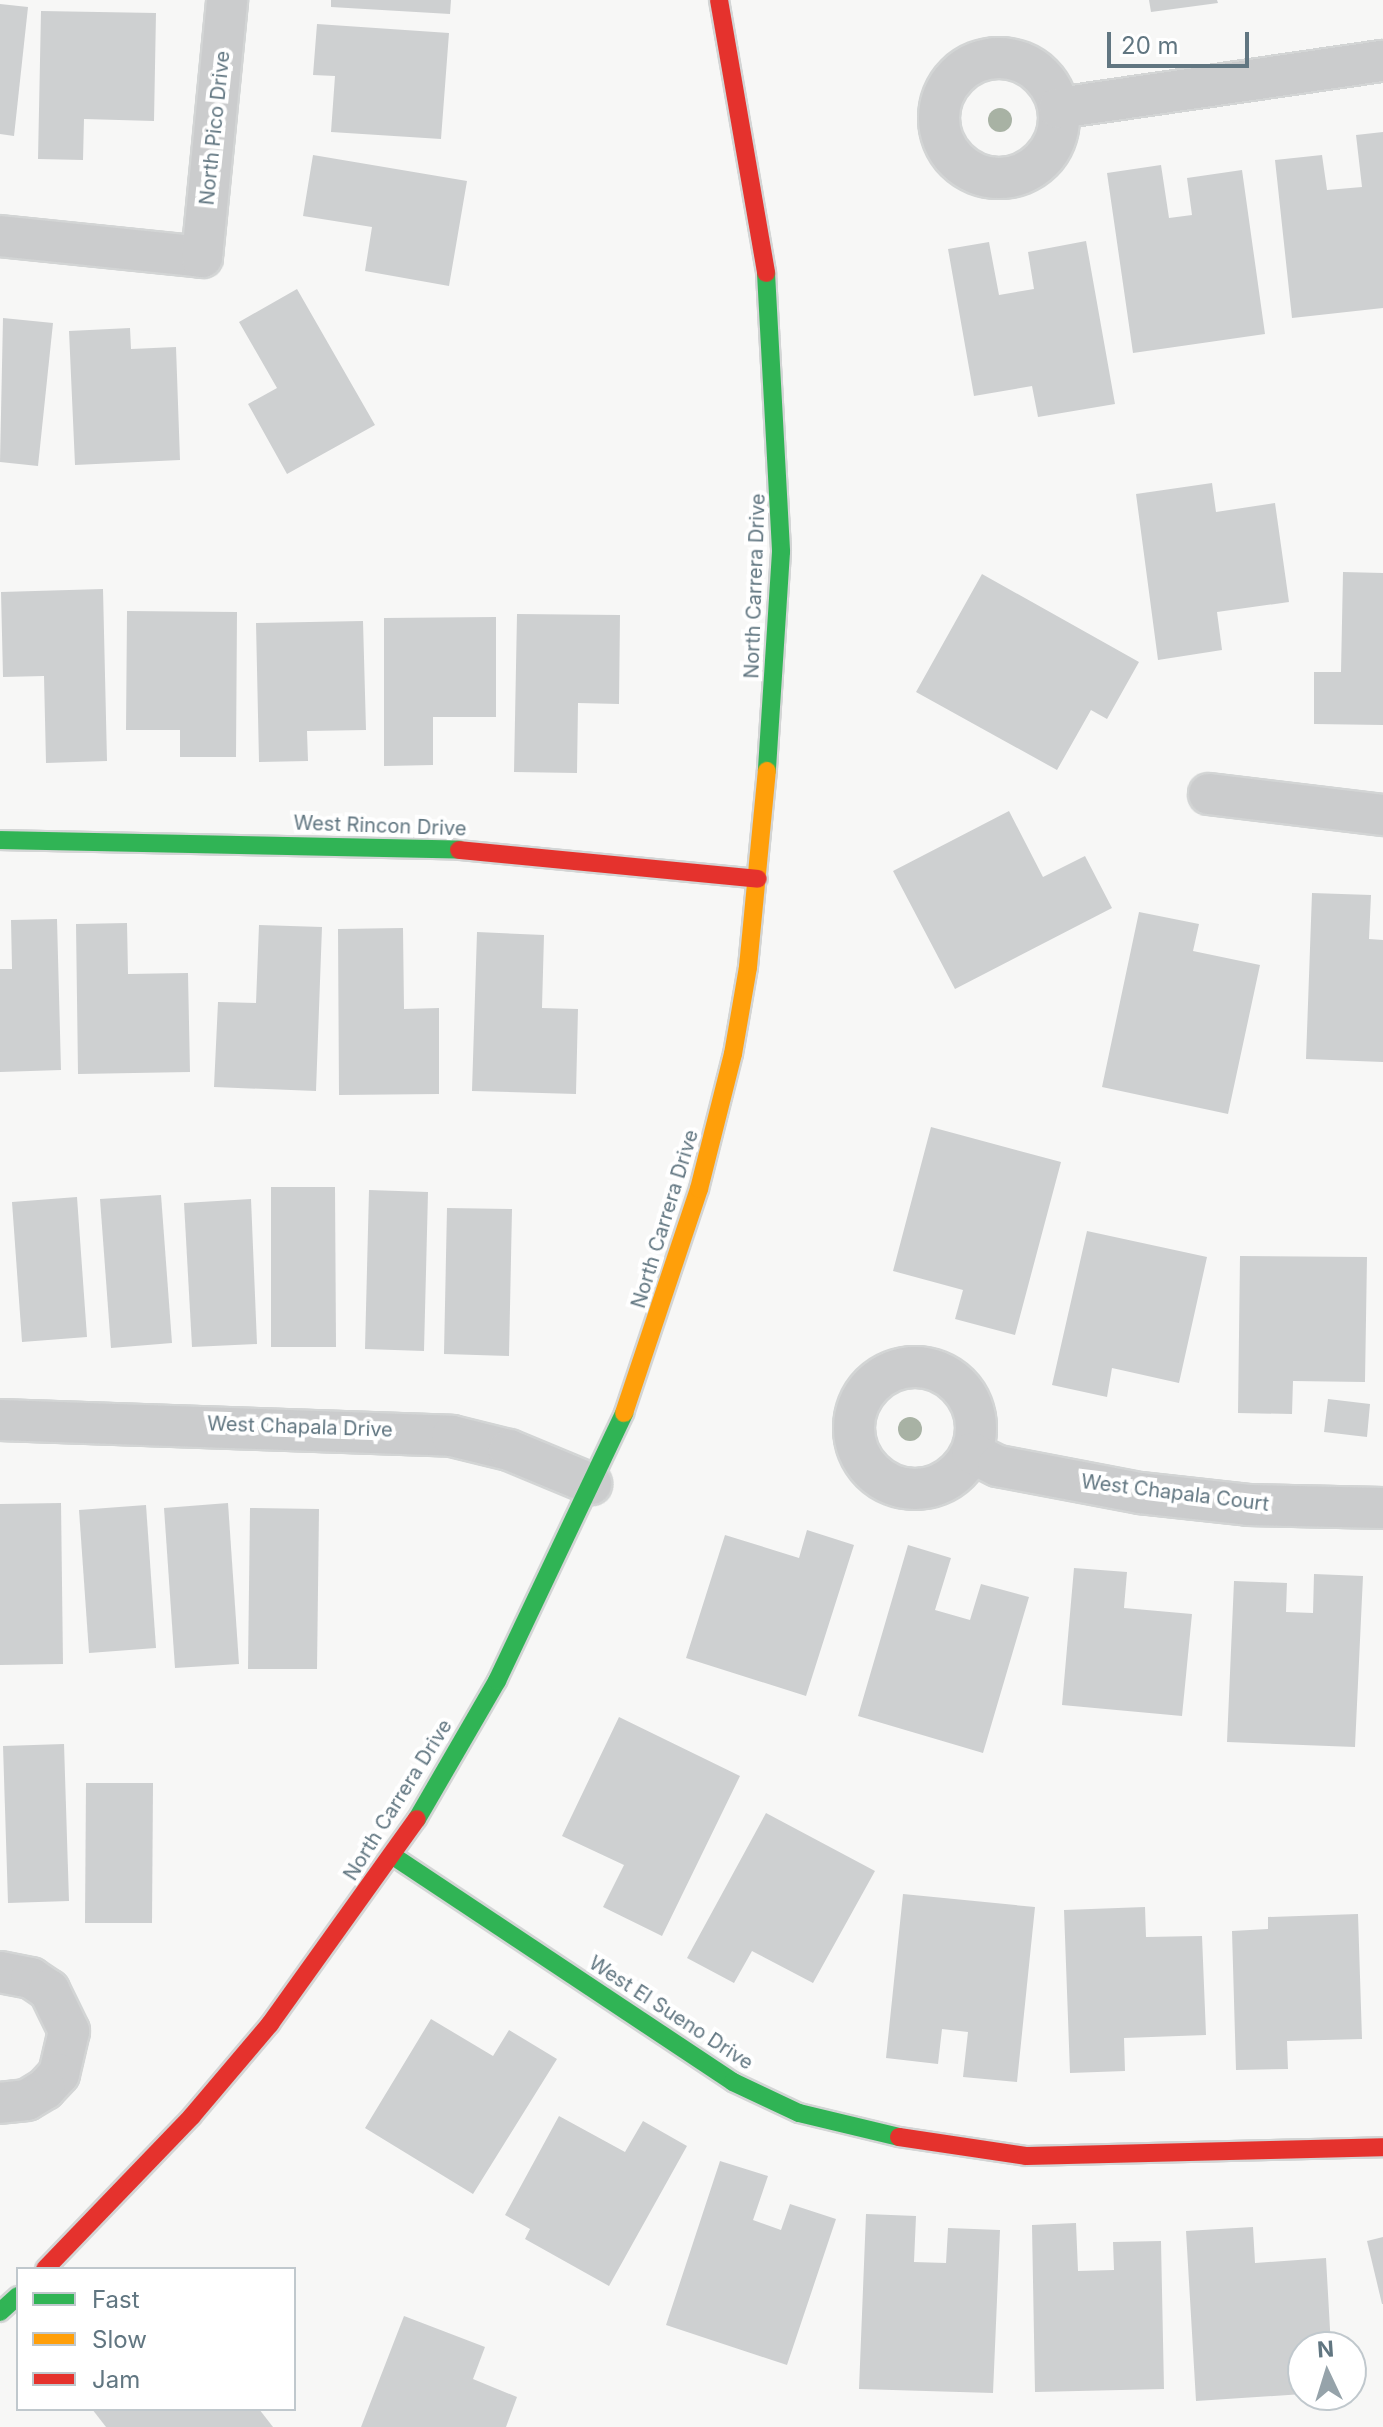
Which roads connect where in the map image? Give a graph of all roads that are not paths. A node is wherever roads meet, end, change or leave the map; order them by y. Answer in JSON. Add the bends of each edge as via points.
{"nodes":[{"id":1,"x":227,"y":0,"type":"edge"},
{"id":2,"x":719,"y":0,"type":"edge"},
{"id":3,"x":1383,"y":61,"type":"edge"},
{"id":4,"x":1059,"y":108,"type":"dead end"},
{"id":5,"x":0,"y":236,"type":"edge"},
{"id":6,"x":1209,"y":794,"type":"dead end"},
{"id":7,"x":1383,"y":815,"type":"edge"},
{"id":8,"x":0,"y":840,"type":"edge"},
{"id":9,"x":758,"y":879,"type":"junction"},
{"id":10,"x":0,"y":1420,"type":"edge"},
{"id":11,"x":972,"y":1453,"type":"dead end"},
{"id":12,"x":591,"y":1484,"type":"junction"},
{"id":13,"x":1383,"y":1508,"type":"edge"},
{"id":14,"x":393,"y":1856,"type":"junction"},
{"id":15,"x":0,"y":1972,"type":"edge"},
{"id":16,"x":0,"y":2103,"type":"edge"},
{"id":17,"x":1383,"y":2147,"type":"edge"},
{"id":18,"x":47,"y":2267,"type":"edge"},
{"id":19,"x":16,"y":2298,"type":"edge"},
{"id":20,"x":0,"y":2312,"type":"edge"}],
"edges":[{"from":1,"to":5,"type":"street","name":"North Pico Drive","via":[[202,257]]},
{"from":2,"to":9,"type":"street","name":"North Carrera Drive","via":[[767,279],[779,438],[777,660]]},
{"from":3,"to":4,"type":"street"},
{"from":6,"to":7,"type":"street"},
{"from":8,"to":9,"type":"street","name":"West Rincon Drive","via":[[423,848]]},
{"from":9,"to":12,"type":"street","name":"North Carrera Drive","via":[[733,1054],[699,1189],[628,1404]]},
{"from":10,"to":12,"type":"street","name":"West Chapala Drive","via":[[452,1436],[509,1450]]},
{"from":11,"to":13,"type":"street","name":"West Chapala Court","via":[[998,1466],[1140,1493],[1248,1505]]},
{"from":12,"to":14,"type":"street","name":"North Carrera Drive","via":[[497,1681]]},
{"from":14,"to":17,"type":"street","name":"West El Sueno Drive","via":[[733,2082],[799,2113],[863,2132],[1026,2156]]},
{"from":14,"to":18,"type":"street","name":"North Carrera Drive","via":[[270,2024],[181,2128]]},
{"from":15,"to":16,"type":"street","via":[[31,1978],[49,1990],[69,2031],[59,2074],[45,2089],[27,2100]]},
{"from":19,"to":20,"type":"street"}]}
